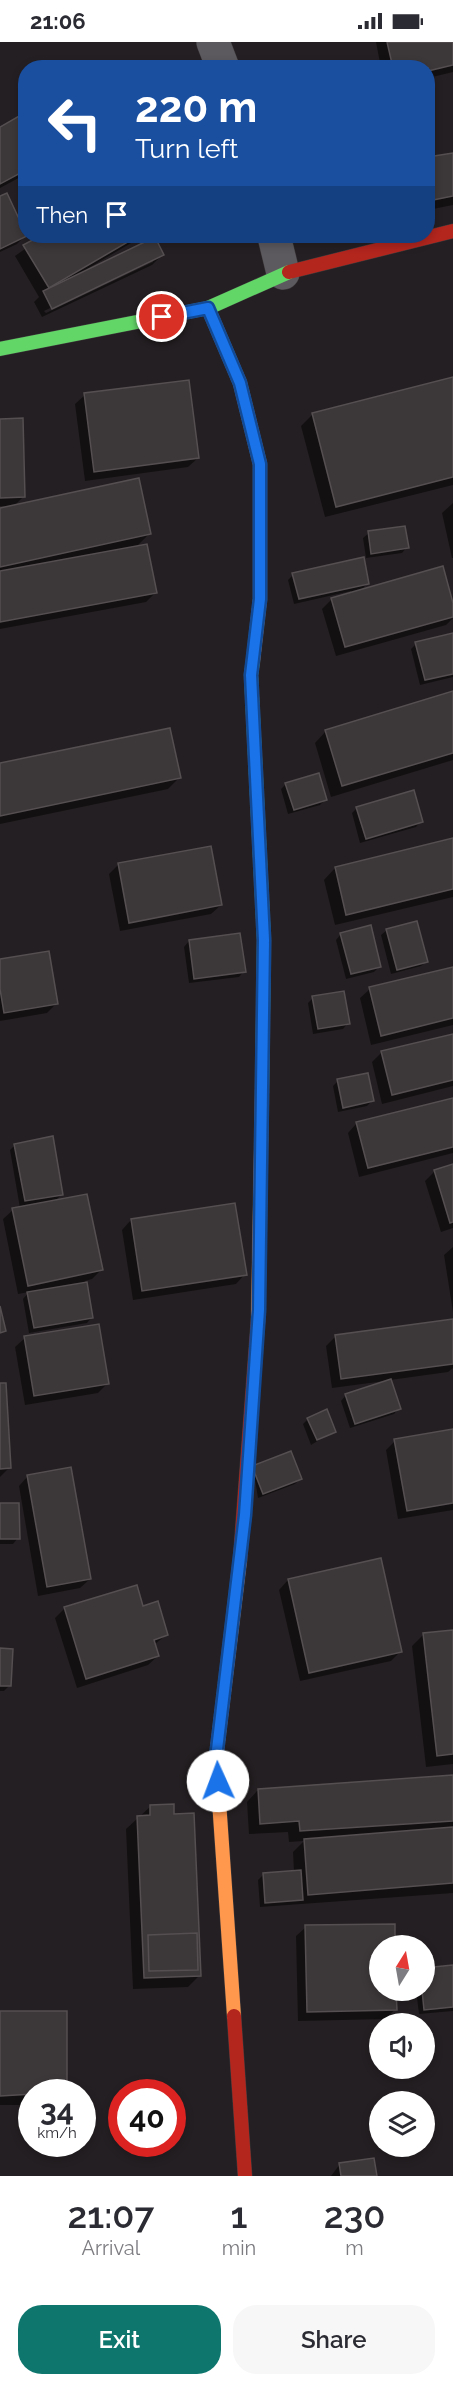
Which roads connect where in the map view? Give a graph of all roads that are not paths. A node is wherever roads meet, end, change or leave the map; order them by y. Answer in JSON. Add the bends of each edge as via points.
{"nodes":[{"id":1,"x":213,"y":42,"type":"edge"},
{"id":2,"x":220,"y":60,"type":"edge"},
{"id":3,"x":453,"y":231,"type":"edge"},
{"id":4,"x":435,"y":235,"type":"edge"},
{"id":5,"x":276,"y":243,"type":"edge"},
{"id":6,"x":404,"y":243,"type":"edge"},
{"id":7,"x":283,"y":273,"type":"junction"},
{"id":8,"x":208,"y":308,"type":"junction"},
{"id":9,"x":0,"y":349,"type":"edge"},
{"id":10,"x":246,"y":2176,"type":"edge"}],
"edges":[{"from":1,"to":2,"type":"street"},
{"from":3,"to":4,"type":"street"},
{"from":5,"to":7,"type":"street"},
{"from":6,"to":7,"type":"street"},
{"from":7,"to":8,"type":"street"},
{"from":8,"to":9,"type":"street"},
{"from":8,"to":10,"type":"street","via":[[240,383],[260,464],[260,599],[251,675],[264,940],[259,1310],[245,1515],[216,1758]]}]}
